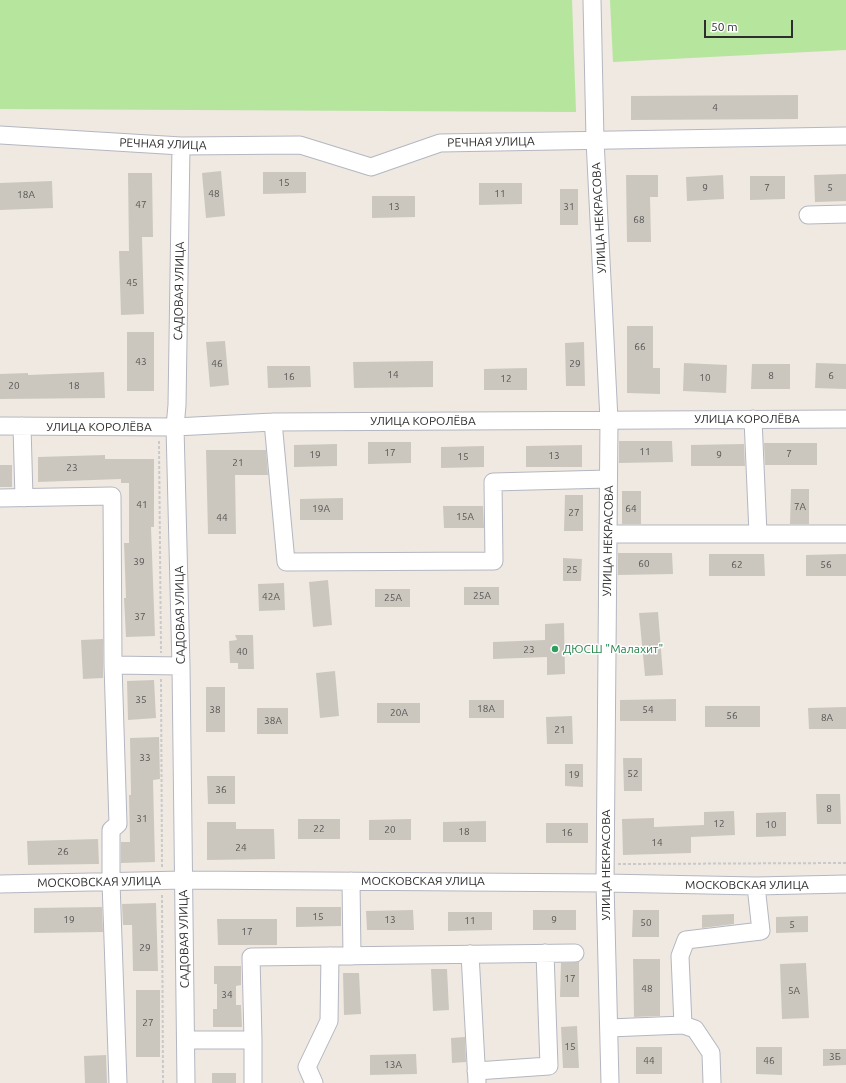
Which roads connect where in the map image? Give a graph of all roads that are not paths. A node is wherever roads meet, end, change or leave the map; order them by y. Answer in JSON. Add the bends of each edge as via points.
{"nodes":[{"id":1,"x":592,"y":0,"type":"edge"},
{"id":2,"x":0,"y":136,"type":"edge"},
{"id":3,"x":846,"y":136,"type":"edge"},
{"id":4,"x":595,"y":140,"type":"junction"},
{"id":5,"x":181,"y":146,"type":"junction"},
{"id":6,"x":846,"y":214,"type":"edge"},
{"id":7,"x":808,"y":215,"type":"dead end"},
{"id":8,"x":753,"y":419,"type":"junction"},
{"id":9,"x":846,"y":419,"type":"edge"},
{"id":10,"x":609,"y":420,"type":"junction"},
{"id":11,"x":273,"y":422,"type":"junction"},
{"id":12,"x":0,"y":426,"type":"edge"},
{"id":13,"x":22,"y":426,"type":"junction"},
{"id":14,"x":175,"y":427,"type":"junction"},
{"id":15,"x":608,"y":479,"type":"junction"},
{"id":16,"x":0,"y":498,"type":"edge"},
{"id":17,"x":24,"y":498,"type":"junction"},
{"id":18,"x":608,"y":534,"type":"junction"},
{"id":19,"x":758,"y":534,"type":"junction"},
{"id":20,"x":846,"y":534,"type":"edge"},
{"id":21,"x":113,"y":665,"type":"junction"},
{"id":22,"x":181,"y":666,"type":"junction"},
{"id":23,"x":184,"y":880,"type":"junction"},
{"id":24,"x":351,"y":881,"type":"junction"},
{"id":25,"x":111,"y":882,"type":"junction"},
{"id":26,"x":605,"y":883,"type":"junction"},
{"id":27,"x":0,"y":884,"type":"edge"},
{"id":28,"x":846,"y":884,"type":"edge"},
{"id":29,"x":756,"y":886,"type":"junction"},
{"id":30,"x":545,"y":953,"type":"junction"},
{"id":31,"x":575,"y":953,"type":"dead end"},
{"id":32,"x":470,"y":954,"type":"junction"},
{"id":33,"x":330,"y":956,"type":"junction"},
{"id":34,"x":352,"y":956,"type":"junction"},
{"id":35,"x":682,"y":1025,"type":"junction"},
{"id":36,"x":609,"y":1028,"type":"junction"},
{"id":37,"x":186,"y":1040,"type":"junction"},
{"id":38,"x":253,"y":1040,"type":"junction"},
{"id":39,"x":477,"y":1077,"type":"edge"},
{"id":40,"x":118,"y":1083,"type":"edge"},
{"id":41,"x":186,"y":1083,"type":"edge"},
{"id":42,"x":253,"y":1083,"type":"edge"},
{"id":43,"x":314,"y":1083,"type":"edge"},
{"id":44,"x":610,"y":1083,"type":"edge"},
{"id":45,"x":712,"y":1083,"type":"edge"}],
"edges":[{"from":1,"to":4,"type":"street","name":"УЛИЦА НЕКРАСОВА"},
{"from":2,"to":5,"type":"street","name":"РЕЧНАЯ УЛИЦА"},
{"from":3,"to":4,"type":"street","name":"РЕЧНАЯ УЛИЦА"},
{"from":4,"to":5,"type":"street","name":"РЕЧНАЯ УЛИЦА","via":[[440,142],[371,168],[300,145]]},
{"from":4,"to":10,"type":"street","name":"УЛИЦА НЕКРАСОВА"},
{"from":5,"to":14,"type":"street","name":"САДОВАЯ УЛИЦА"},
{"from":6,"to":7,"type":"street"},
{"from":8,"to":9,"type":"street","name":"УЛИЦА КОРОЛЁВА"},
{"from":8,"to":10,"type":"street","name":"УЛИЦА КОРОЛЁВА"},
{"from":8,"to":19,"type":"street"},
{"from":10,"to":11,"type":"street","name":"УЛИЦА КОРОЛЁВА"},
{"from":10,"to":15,"type":"street","name":"УЛИЦА НЕКРАСОВА"},
{"from":11,"to":14,"type":"street","name":"УЛИЦА КОРОЛЁВА"},
{"from":11,"to":15,"type":"street","via":[[286,562],[494,562],[492,482]]},
{"from":12,"to":13,"type":"street","name":"УЛИЦА КОРОЛЁВА"},
{"from":13,"to":14,"type":"street","name":"УЛИЦА КОРОЛЁВА"},
{"from":13,"to":17,"type":"street"},
{"from":14,"to":22,"type":"street","name":"САДОВАЯ УЛИЦА"},
{"from":15,"to":18,"type":"street","name":"УЛИЦА НЕКРАСОВА"},
{"from":16,"to":17,"type":"street"},
{"from":17,"to":21,"type":"street","via":[[112,496]]},
{"from":18,"to":19,"type":"street"},
{"from":18,"to":26,"type":"street","name":"УЛИЦА НЕКРАСОВА"},
{"from":19,"to":20,"type":"street"},
{"from":21,"to":22,"type":"street"},
{"from":21,"to":25,"type":"street","via":[[118,824],[111,830]]},
{"from":22,"to":23,"type":"street","name":"САДОВАЯ УЛИЦА"},
{"from":23,"to":24,"type":"street","name":"МОСКОВСКАЯ УЛИЦА"},
{"from":23,"to":25,"type":"street","name":"МОСКОВСКАЯ УЛИЦА"},
{"from":23,"to":37,"type":"street","name":"САДОВАЯ УЛИЦА"},
{"from":24,"to":26,"type":"street","name":"МОСКОВСКАЯ УЛИЦА"},
{"from":24,"to":34,"type":"street"},
{"from":25,"to":27,"type":"street","name":"МОСКОВСКАЯ УЛИЦА"},
{"from":25,"to":40,"type":"street"},
{"from":26,"to":29,"type":"street","name":"МОСКОВСКАЯ УЛИЦА"},
{"from":26,"to":36,"type":"street","name":"УЛИЦА НЕКРАСОВА"},
{"from":28,"to":29,"type":"street","name":"МОСКОВСКАЯ УЛИЦА"},
{"from":29,"to":35,"type":"street","via":[[761,931],[686,940],[680,956]]},
{"from":30,"to":31,"type":"street"},
{"from":30,"to":32,"type":"street"},
{"from":30,"to":39,"type":"street","via":[[549,1066]]},
{"from":32,"to":34,"type":"street"},
{"from":32,"to":39,"type":"street"},
{"from":33,"to":34,"type":"street"},
{"from":33,"to":38,"type":"street","via":[[251,957]]},
{"from":33,"to":43,"type":"street","via":[[329,1020],[307,1067]]},
{"from":35,"to":36,"type":"street"},
{"from":35,"to":45,"type":"street","via":[[695,1029],[711,1053]]},
{"from":36,"to":44,"type":"street","name":"УЛИЦА НЕКРАСОВА"},
{"from":37,"to":38,"type":"street"},
{"from":37,"to":41,"type":"street","name":"САДОВАЯ УЛИЦА"},
{"from":38,"to":42,"type":"street"}]}
